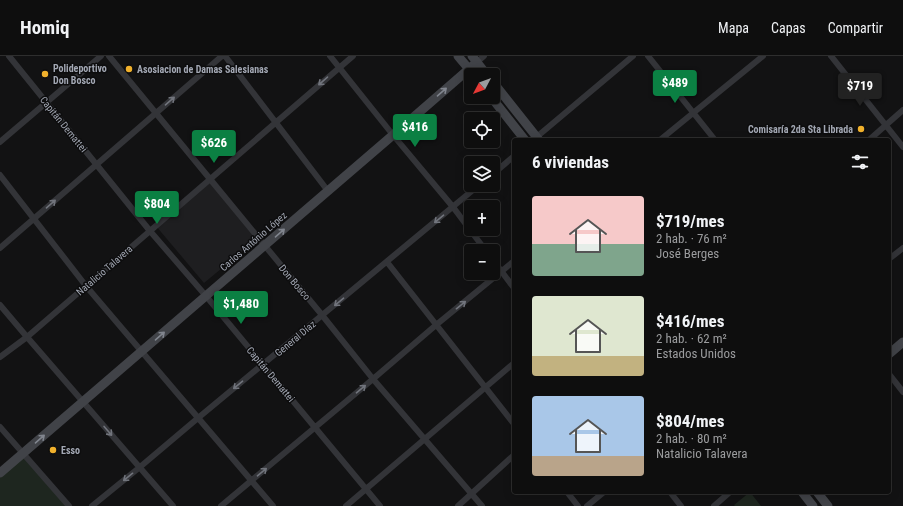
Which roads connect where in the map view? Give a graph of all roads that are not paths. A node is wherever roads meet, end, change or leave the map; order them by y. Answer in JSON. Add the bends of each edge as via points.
{"nodes":[{"id":1,"x":9,"y":56,"type":"edge"},
{"id":2,"x":101,"y":56,"type":"edge"},
{"id":3,"x":109,"y":56,"type":"edge"},
{"id":4,"x":222,"y":56,"type":"edge"},
{"id":5,"x":226,"y":56,"type":"edge"},
{"id":6,"x":330,"y":56,"type":"edge"},
{"id":7,"x":353,"y":56,"type":"edge"},
{"id":8,"x":458,"y":56,"type":"edge"},
{"id":9,"x":633,"y":56,"type":"edge"},
{"id":10,"x":648,"y":56,"type":"edge"},
{"id":11,"x":763,"y":56,"type":"edge"},
{"id":12,"x":831,"y":56,"type":"edge"},
{"id":13,"x":478,"y":58,"type":"edge"},
{"id":14,"x":340,"y":68,"type":"junction"},
{"id":15,"x":468,"y":68,"type":"edge"},
{"id":16,"x":473,"y":68,"type":"edge"},
{"id":17,"x":483,"y":68,"type":"edge"},
{"id":18,"x":464,"y":78,"type":"edge"},
{"id":19,"x":500,"y":91,"type":"edge"},
{"id":20,"x":47,"y":102,"type":"junction"},
{"id":21,"x":497,"y":104,"type":"edge"},
{"id":22,"x":903,"y":110,"type":"edge"},
{"id":23,"x":156,"y":113,"type":"junction"},
{"id":24,"x":694,"y":113,"type":"junction"},
{"id":25,"x":276,"y":123,"type":"junction"},
{"id":26,"x":886,"y":125,"type":"junction"},
{"id":27,"x":393,"y":135,"type":"junction"},
{"id":28,"x":523,"y":138,"type":"edge"},
{"id":29,"x":535,"y":138,"type":"edge"},
{"id":30,"x":537,"y":138,"type":"edge"},
{"id":31,"x":663,"y":138,"type":"edge"},
{"id":32,"x":713,"y":138,"type":"edge"},
{"id":33,"x":871,"y":138,"type":"edge"},
{"id":34,"x":0,"y":142,"type":"edge"},
{"id":35,"x":903,"y":147,"type":"edge"},
{"id":36,"x":512,"y":158,"type":"edge"},
{"id":37,"x":97,"y":164,"type":"junction"},
{"id":38,"x":500,"y":168,"type":"edge"},
{"id":39,"x":0,"y":175,"type":"edge"},
{"id":40,"x":210,"y":179,"type":"junction"},
{"id":41,"x":328,"y":191,"type":"junction"},
{"id":42,"x":471,"y":192,"type":"edge"},
{"id":43,"x":453,"y":207,"type":"junction"},
{"id":44,"x":34,"y":218,"type":"junction"},
{"id":45,"x":150,"y":231,"type":"junction"},
{"id":46,"x":481,"y":244,"type":"edge"},
{"id":47,"x":265,"y":246,"type":"junction"},
{"id":48,"x":0,"y":248,"type":"edge"},
{"id":49,"x":903,"y":248,"type":"edge"},
{"id":50,"x":891,"y":257,"type":"edge"},
{"id":51,"x":387,"y":262,"type":"junction"},
{"id":52,"x":512,"y":263,"type":"edge"},
{"id":53,"x":500,"y":269,"type":"edge"},
{"id":54,"x":502,"y":271,"type":"junction"},
{"id":55,"x":512,"y":285,"type":"edge"},
{"id":56,"x":86,"y":286,"type":"junction"},
{"id":57,"x":206,"y":296,"type":"junction"},
{"id":58,"x":0,"y":305,"type":"edge"},
{"id":59,"x":322,"y":315,"type":"junction"},
{"id":60,"x":436,"y":325,"type":"junction"},
{"id":61,"x":27,"y":337,"type":"junction"},
{"id":62,"x":903,"y":342,"type":"edge"},
{"id":63,"x":142,"y":351,"type":"junction"},
{"id":64,"x":891,"y":352,"type":"edge"},
{"id":65,"x":0,"y":357,"type":"edge"},
{"id":66,"x":263,"y":364,"type":"junction"},
{"id":67,"x":512,"y":365,"type":"edge"},
{"id":68,"x":891,"y":377,"type":"edge"},
{"id":69,"x":373,"y":380,"type":"junction"},
{"id":70,"x":485,"y":387,"type":"junction"},
{"id":71,"x":903,"y":392,"type":"edge"},
{"id":72,"x":83,"y":402,"type":"junction"},
{"id":73,"x":198,"y":418,"type":"junction"},
{"id":74,"x":512,"y":421,"type":"edge"},
{"id":75,"x":0,"y":427,"type":"edge"},
{"id":76,"x":315,"y":428,"type":"junction"},
{"id":77,"x":425,"y":439,"type":"junction"},
{"id":78,"x":23,"y":453,"type":"junction"},
{"id":79,"x":512,"y":457,"type":"edge"},
{"id":80,"x":140,"y":468,"type":"junction"},
{"id":81,"x":0,"y":473,"type":"edge"},
{"id":82,"x":251,"y":481,"type":"junction"},
{"id":83,"x":366,"y":489,"type":"junction"},
{"id":84,"x":472,"y":493,"type":"junction"},
{"id":85,"x":569,"y":494,"type":"edge"},
{"id":86,"x":602,"y":494,"type":"edge"},
{"id":87,"x":672,"y":494,"type":"edge"},
{"id":88,"x":728,"y":494,"type":"edge"},
{"id":89,"x":804,"y":494,"type":"edge"},
{"id":90,"x":819,"y":494,"type":"edge"},
{"id":91,"x":69,"y":506,"type":"edge"},
{"id":92,"x":92,"y":506,"type":"edge"},
{"id":93,"x":173,"y":506,"type":"edge"},
{"id":94,"x":221,"y":506,"type":"edge"},
{"id":95,"x":273,"y":506,"type":"edge"},
{"id":96,"x":346,"y":506,"type":"edge"},
{"id":97,"x":380,"y":506,"type":"edge"},
{"id":98,"x":458,"y":506,"type":"edge"},
{"id":99,"x":482,"y":506,"type":"edge"},
{"id":100,"x":578,"y":506,"type":"edge"},
{"id":101,"x":587,"y":506,"type":"edge"},
{"id":102,"x":681,"y":506,"type":"edge"},
{"id":103,"x":714,"y":506,"type":"edge"},
{"id":104,"x":813,"y":506,"type":"edge"},
{"id":105,"x":828,"y":506,"type":"edge"}],
"edges":[{"from":1,"to":20,"type":"street","name":"Capitán Demattei"},
{"from":2,"to":20,"type":"street"},
{"from":3,"to":23,"type":"street","name":"Don Bosco"},
{"from":23,"to":4,"type":"street","one_way":true},
{"from":5,"to":25,"type":"street"},
{"from":6,"to":14,"type":"street"},
{"from":7,"to":14,"type":"street","name":"Natalicio Talavera"},
{"from":8,"to":15,"type":"main road"},
{"from":9,"to":30,"type":"street"},
{"from":10,"to":24,"type":"street"},
{"from":11,"to":24,"type":"street"},
{"from":12,"to":26,"type":"street"},
{"from":13,"to":16,"type":"main road","name":"Carlos António López"},
{"from":13,"to":17,"type":"main road"},
{"from":14,"to":25,"type":"street","name":"Natalicio Talavera","one_way":true},
{"from":14,"to":27,"type":"street"},
{"from":27,"to":18,"type":"main road","name":"Carlos António López","one_way":true},
{"from":19,"to":29,"type":"main road"},
{"from":20,"to":34,"type":"street"},
{"from":20,"to":37,"type":"street","name":"Capitán Demattei"},
{"from":21,"to":28,"type":"main road"},
{"from":22,"to":26,"type":"street"},
{"from":23,"to":37,"type":"street"},
{"from":23,"to":40,"type":"street","name":"Don Bosco"},
{"from":24,"to":31,"type":"street"},
{"from":24,"to":32,"type":"street"},
{"from":25,"to":40,"type":"street","name":"Natalicio Talavera"},
{"from":25,"to":41,"type":"street"},
{"from":26,"to":33,"type":"street"},
{"from":26,"to":35,"type":"street"},
{"from":27,"to":41,"type":"main road","name":"Carlos António López"},
{"from":27,"to":43,"type":"street"},
{"from":36,"to":38,"type":"street"},
{"from":44,"to":37,"type":"street","one_way":true},
{"from":37,"to":45,"type":"street","name":"Capitán Demattei"},
{"from":39,"to":44,"type":"street"},
{"from":40,"to":45,"type":"street","name":"Natalicio Talavera"},
{"from":40,"to":47,"type":"street","name":"Don Bosco"},
{"from":47,"to":41,"type":"main road","name":"Carlos António López","one_way":true},
{"from":42,"to":43,"type":"street","name":"General Díaz"},
{"from":43,"to":46,"type":"street"},
{"from":43,"to":51,"type":"street","name":"General Díaz","one_way":true},
{"from":44,"to":48,"type":"street"},
{"from":44,"to":56,"type":"street"},
{"from":45,"to":56,"type":"street","name":"Natalicio Talavera"},
{"from":45,"to":57,"type":"street","name":"Capitán Demattei"},
{"from":47,"to":57,"type":"main road","name":"Carlos António López"},
{"from":47,"to":59,"type":"street","name":"Don Bosco"},
{"from":49,"to":50,"type":"street"},
{"from":51,"to":59,"type":"street","name":"General Díaz","one_way":true},
{"from":51,"to":60,"type":"street"},
{"from":52,"to":54,"type":"street"},
{"from":53,"to":54,"type":"street"},
{"from":54,"to":55,"type":"street"},
{"from":60,"to":54,"type":"street","one_way":true},
{"from":56,"to":61,"type":"street","name":"Natalicio Talavera"},
{"from":56,"to":63,"type":"street"},
{"from":63,"to":57,"type":"main road","name":"Carlos António López","one_way":true},
{"from":57,"to":66,"type":"street","name":"Capitán Demattei"},
{"from":58,"to":61,"type":"street"},
{"from":59,"to":66,"type":"street","name":"General Díaz"},
{"from":59,"to":69,"type":"street","name":"Don Bosco"},
{"from":60,"to":69,"type":"street"},
{"from":60,"to":70,"type":"street"},
{"from":61,"to":65,"type":"street","name":"Natalicio Talavera"},
{"from":61,"to":72,"type":"street"},
{"from":62,"to":64,"type":"main road"},
{"from":63,"to":72,"type":"main road","name":"Carlos António López"},
{"from":63,"to":73,"type":"street"},
{"from":66,"to":73,"type":"street","name":"General Díaz","one_way":true},
{"from":66,"to":76,"type":"street","name":"Capitán Demattei"},
{"from":67,"to":70,"type":"street"},
{"from":68,"to":71,"type":"street"},
{"from":76,"to":69,"type":"street","one_way":true},
{"from":69,"to":77,"type":"street","name":"Don Bosco"},
{"from":70,"to":74,"type":"street"},
{"from":70,"to":77,"type":"street"},
{"from":78,"to":72,"type":"main road","name":"Carlos António López","one_way":true},
{"from":72,"to":80,"type":"street","one_way":true},
{"from":73,"to":80,"type":"street","name":"General Díaz"},
{"from":73,"to":82,"type":"street"},
{"from":75,"to":78,"type":"street"},
{"from":82,"to":76,"type":"street","one_way":true},
{"from":76,"to":83,"type":"street","name":"Capitán Demattei"},
{"from":77,"to":83,"type":"street"},
{"from":77,"to":84,"type":"street","name":"Don Bosco"},
{"from":78,"to":81,"type":"main road","name":"Carlos António López"},
{"from":78,"to":91,"type":"street"},
{"from":79,"to":84,"type":"street"},
{"from":80,"to":92,"type":"street","name":"General Díaz","one_way":true},
{"from":80,"to":93,"type":"street"},
{"from":82,"to":94,"type":"street"},
{"from":82,"to":95,"type":"street"},
{"from":83,"to":96,"type":"street"},
{"from":83,"to":97,"type":"street","name":"Capitán Demattei"},
{"from":84,"to":98,"type":"street"},
{"from":84,"to":99,"type":"street","name":"Don Bosco"},
{"from":85,"to":100,"type":"street"},
{"from":86,"to":101,"type":"street"},
{"from":87,"to":102,"type":"street"},
{"from":88,"to":103,"type":"street"},
{"from":89,"to":104,"type":"main road"},
{"from":90,"to":105,"type":"main road"}]}
